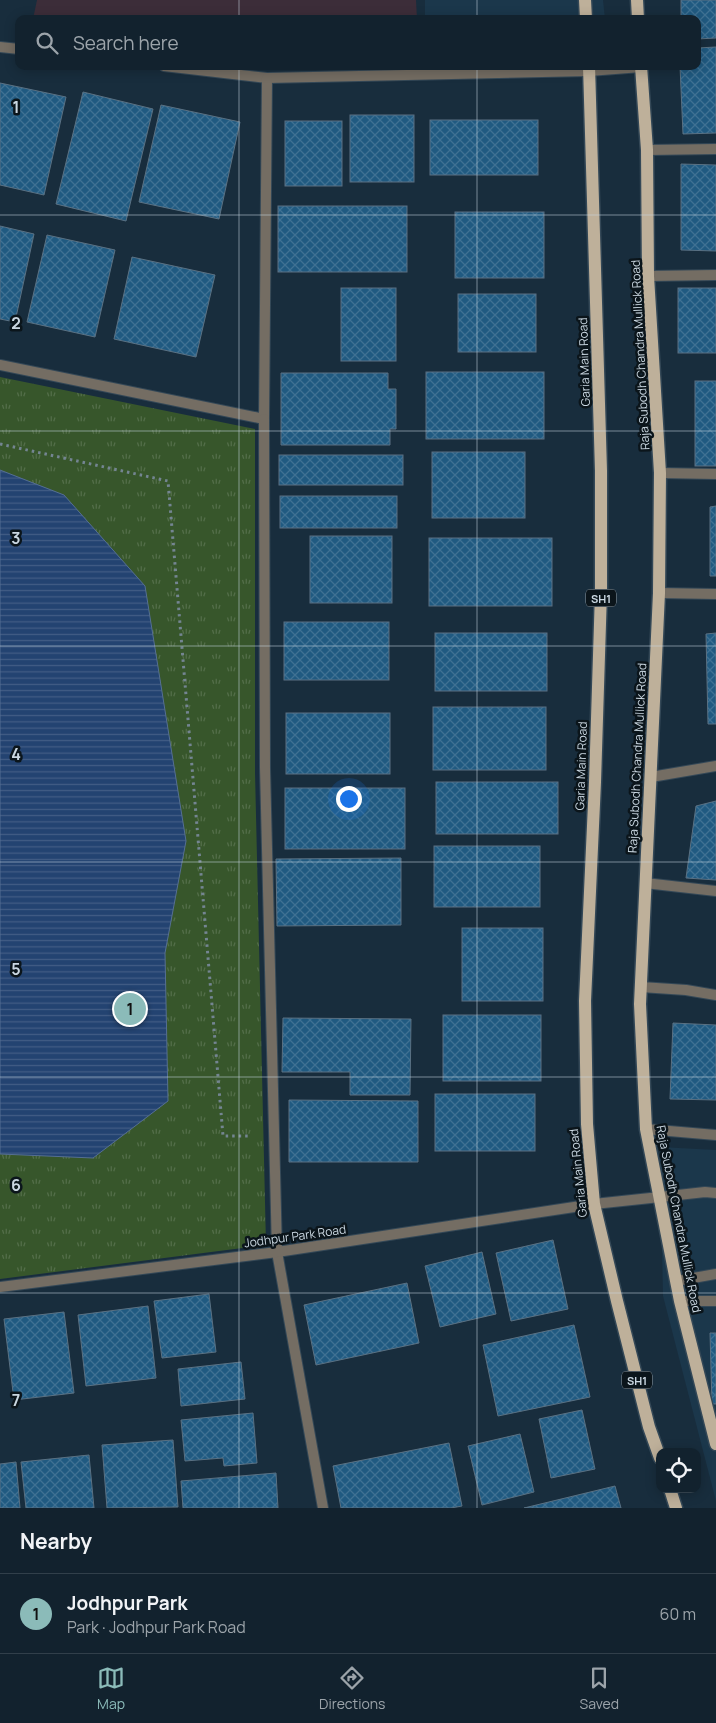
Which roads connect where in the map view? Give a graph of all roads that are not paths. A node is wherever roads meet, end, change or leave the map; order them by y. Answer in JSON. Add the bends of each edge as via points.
{"nodes":[{"id":1,"x":585,"y":0,"type":"edge"},
{"id":2,"x":637,"y":0,"type":"edge"},
{"id":3,"x":586,"y":15,"type":"edge"},
{"id":4,"x":638,"y":15,"type":"edge"},
{"id":5,"x":0,"y":47,"type":"edge"},
{"id":6,"x":15,"y":49,"type":"edge"},
{"id":7,"x":198,"y":70,"type":"edge"},
{"id":8,"x":553,"y":70,"type":"edge"},
{"id":9,"x":589,"y":70,"type":"edge"},
{"id":10,"x":641,"y":70,"type":"edge"},
{"id":11,"x":267,"y":78,"type":"junction"},
{"id":12,"x":716,"y":149,"type":"edge"},
{"id":13,"x":647,"y":150,"type":"junction"},
{"id":14,"x":716,"y":275,"type":"edge"},
{"id":15,"x":648,"y":276,"type":"junction"},
{"id":16,"x":0,"y":365,"type":"edge"},
{"id":17,"x":264,"y":419,"type":"junction"},
{"id":18,"x":660,"y":472,"type":"junction"},
{"id":19,"x":716,"y":474,"type":"edge"},
{"id":20,"x":659,"y":593,"type":"junction"},
{"id":21,"x":716,"y":594,"type":"edge"},
{"id":22,"x":716,"y":766,"type":"edge"},
{"id":23,"x":651,"y":777,"type":"junction"},
{"id":24,"x":645,"y":883,"type":"junction"},
{"id":25,"x":716,"y":891,"type":"edge"},
{"id":26,"x":641,"y":987,"type":"junction"},
{"id":27,"x":716,"y":995,"type":"edge"},
{"id":28,"x":646,"y":1129,"type":"junction"},
{"id":29,"x":716,"y":1135,"type":"edge"},
{"id":30,"x":716,"y":1194,"type":"edge"},
{"id":31,"x":660,"y":1197,"type":"junction"},
{"id":32,"x":594,"y":1204,"type":"junction"},
{"id":33,"x":277,"y":1252,"type":"junction"},
{"id":34,"x":716,"y":1274,"type":"edge"},
{"id":35,"x":676,"y":1280,"type":"junction"},
{"id":36,"x":0,"y":1287,"type":"edge"},
{"id":37,"x":680,"y":1301,"type":"junction"},
{"id":38,"x":716,"y":1301,"type":"edge"},
{"id":39,"x":716,"y":1444,"type":"edge"},
{"id":40,"x":657,"y":1448,"type":"edge"},
{"id":41,"x":671,"y":1493,"type":"edge"},
{"id":42,"x":323,"y":1508,"type":"edge"},
{"id":43,"x":676,"y":1508,"type":"edge"}],
"edges":[{"from":1,"to":3,"type":"main road"},
{"from":2,"to":4,"type":"main road"},
{"from":5,"to":6,"type":"street"},
{"from":7,"to":11,"type":"street"},
{"from":8,"to":11,"type":"street"},
{"from":9,"to":32,"type":"main road","name":"Garia Main Road","number":"SH1","via":[[601,471],[601,592],[585,1001],[587,1124]]},
{"from":10,"to":13,"type":"main road","name":"Raja Subodh Chandra Mullick Road"},
{"from":11,"to":17,"type":"street"},
{"from":12,"to":13,"type":"street"},
{"from":13,"to":15,"type":"main road","name":"Raja Subodh Chandra Mullick Road"},
{"from":14,"to":15,"type":"street"},
{"from":15,"to":18,"type":"main road","name":"Raja Subodh Chandra Mullick Road"},
{"from":16,"to":17,"type":"street"},
{"from":17,"to":33,"type":"street","via":[[266,768]]},
{"from":18,"to":19,"type":"street"},
{"from":18,"to":20,"type":"main road","name":"Raja Subodh Chandra Mullick Road"},
{"from":20,"to":21,"type":"street"},
{"from":20,"to":23,"type":"main road","name":"Raja Subodh Chandra Mullick Road"},
{"from":22,"to":23,"type":"street"},
{"from":23,"to":24,"type":"main road","name":"Raja Subodh Chandra Mullick Road"},
{"from":24,"to":25,"type":"street"},
{"from":24,"to":26,"type":"main road","name":"Raja Subodh Chandra Mullick Road"},
{"from":26,"to":27,"type":"street"},
{"from":26,"to":28,"type":"main road","name":"Raja Subodh Chandra Mullick Road"},
{"from":28,"to":29,"type":"street"},
{"from":28,"to":31,"type":"main road","name":"Raja Subodh Chandra Mullick Road"},
{"from":30,"to":31,"type":"street","name":"Jodhpur Park Road","via":[[705,1192]]},
{"from":31,"to":32,"type":"street","name":"Jodhpur Park Road"},
{"from":31,"to":35,"type":"main road","name":"Raja Subodh Chandra Mullick Road"},
{"from":32,"to":33,"type":"street","name":"Jodhpur Park Road"},
{"from":32,"to":40,"type":"main road","name":"Garia Main Road","number":"SH1"},
{"from":33,"to":36,"type":"street","name":"Jodhpur Park Road"},
{"from":33,"to":42,"type":"street"},
{"from":34,"to":35,"type":"street"},
{"from":35,"to":37,"type":"main road","name":"Raja Subodh Chandra Mullick Road"},
{"from":37,"to":38,"type":"street"},
{"from":37,"to":39,"type":"main road","name":"Raja Subodh Chandra Mullick Road"},
{"from":41,"to":43,"type":"main road"}]}
